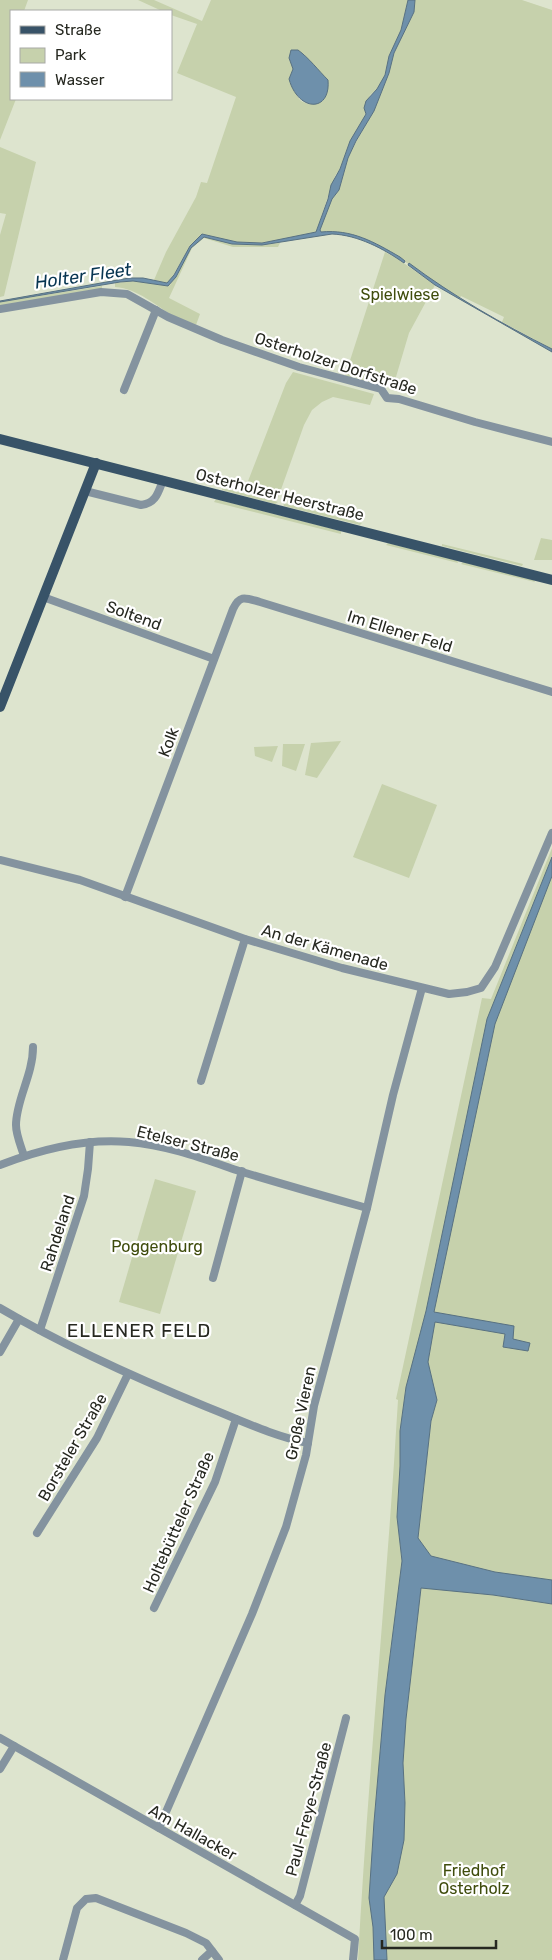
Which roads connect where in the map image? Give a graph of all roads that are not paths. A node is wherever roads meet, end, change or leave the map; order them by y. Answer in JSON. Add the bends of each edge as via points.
{"nodes":[{"id":1,"x":0,"y":309,"type":"edge"},
{"id":2,"x":156,"y":310,"type":"junction"},
{"id":3,"x":124,"y":390,"type":"dead end"},
{"id":4,"x":0,"y":439,"type":"edge"},
{"id":5,"x":552,"y":442,"type":"edge"},
{"id":6,"x":96,"y":463,"type":"junction"},
{"id":7,"x":163,"y":480,"type":"junction"},
{"id":8,"x":85,"y":491,"type":"junction"},
{"id":9,"x":552,"y":580,"type":"edge"},
{"id":10,"x":43,"y":597,"type":"junction"},
{"id":11,"x":240,"y":599,"type":"joint"},
{"id":12,"x":214,"y":659,"type":"junction"},
{"id":13,"x":552,"y":692,"type":"edge"},
{"id":14,"x":0,"y":707,"type":"edge"},
{"id":15,"x":552,"y":832,"type":"edge"},
{"id":16,"x":0,"y":860,"type":"edge"},
{"id":17,"x":125,"y":897,"type":"junction"},
{"id":18,"x":245,"y":939,"type":"junction"},
{"id":19,"x":422,"y":988,"type":"junction"},
{"id":20,"x":33,"y":1047,"type":"dead end"},
{"id":21,"x":201,"y":1081,"type":"dead end"},
{"id":22,"x":90,"y":1142,"type":"junction"},
{"id":23,"x":24,"y":1156,"type":"junction"},
{"id":24,"x":0,"y":1165,"type":"edge"},
{"id":25,"x":242,"y":1171,"type":"junction"},
{"id":26,"x":367,"y":1208,"type":"junction"},
{"id":27,"x":213,"y":1278,"type":"dead end"},
{"id":28,"x":0,"y":1308,"type":"edge"},
{"id":29,"x":19,"y":1319,"type":"junction"},
{"id":30,"x":40,"y":1330,"type":"junction"},
{"id":31,"x":0,"y":1352,"type":"edge"},
{"id":32,"x":128,"y":1374,"type":"junction"},
{"id":33,"x":236,"y":1419,"type":"junction"},
{"id":34,"x":308,"y":1443,"type":"junction"},
{"id":35,"x":37,"y":1533,"type":"dead end"},
{"id":36,"x":154,"y":1608,"type":"dead end"},
{"id":37,"x":346,"y":1718,"type":"dead end"},
{"id":38,"x":0,"y":1738,"type":"edge"},
{"id":39,"x":14,"y":1746,"type":"junction"},
{"id":40,"x":0,"y":1769,"type":"edge"},
{"id":41,"x":159,"y":1828,"type":"junction"},
{"id":42,"x":294,"y":1905,"type":"junction"},
{"id":43,"x":212,"y":1951,"type":"junction"},
{"id":44,"x":63,"y":1960,"type":"edge"},
{"id":45,"x":202,"y":1960,"type":"edge"},
{"id":46,"x":219,"y":1960,"type":"edge"},
{"id":47,"x":353,"y":1960,"type":"edge"}],
"edges":[{"from":1,"to":2,"type":"street","name":"Osterholzer Dorfstraße","via":[[106,292],[127,294]]},
{"from":2,"to":3,"type":"street"},
{"from":2,"to":5,"type":"street","name":"Osterholzer Dorfstraße","via":[[168,318],[266,356],[381,389],[387,398]]},
{"from":4,"to":6,"type":"main road","name":"Osterholzer Heerstraße"},
{"from":6,"to":7,"type":"main road","name":"Osterholzer Heerstraße"},
{"from":6,"to":8,"type":"main road"},
{"from":7,"to":8,"type":"street","via":[[155,499],[146,504]]},
{"from":7,"to":9,"type":"main road","name":"Osterholzer Heerstraße"},
{"from":8,"to":10,"type":"main road"},
{"from":10,"to":12,"type":"street","name":"Soltend"},
{"from":10,"to":14,"type":"main road"},
{"from":11,"to":12,"type":"street","name":"Kolk"},
{"from":11,"to":13,"type":"street","name":"Im Ellener Feld","via":[[249,598]]},
{"from":12,"to":17,"type":"street","name":"Kolk"},
{"from":15,"to":19,"type":"street","name":"An der Kämenade","via":[[495,966],[481,988],[449,994]]},
{"from":16,"to":17,"type":"street","name":"An der Kämenade","via":[[80,880]]},
{"from":17,"to":18,"type":"street","name":"An der Kämenade"},
{"from":18,"to":19,"type":"street","name":"An der Kämenade"},
{"from":18,"to":21,"type":"street"},
{"from":19,"to":26,"type":"street","name":"Große Vieren"},
{"from":20,"to":23,"type":"street","via":[[33,1061],[16,1124]]},
{"from":22,"to":23,"type":"street","name":"Etelser Straße"},
{"from":22,"to":25,"type":"street","name":"Etelser Straße","via":[[156,1146]]},
{"from":22,"to":30,"type":"street","name":"Rahdeland","via":[[84,1196]]},
{"from":23,"to":24,"type":"street","name":"Etelser Straße"},
{"from":25,"to":26,"type":"street","name":"Etelser Straße"},
{"from":25,"to":27,"type":"street"},
{"from":26,"to":34,"type":"street","name":"Große Vieren","via":[[314,1406]]},
{"from":28,"to":29,"type":"street"},
{"from":29,"to":30,"type":"street"},
{"from":29,"to":31,"type":"street"},
{"from":30,"to":32,"type":"street"},
{"from":32,"to":33,"type":"street"},
{"from":32,"to":35,"type":"street","name":"Borsteler Straße","via":[[97,1438]]},
{"from":33,"to":34,"type":"street"},
{"from":33,"to":36,"type":"street","name":"Holtebütteler Straße","via":[[215,1482]]},
{"from":34,"to":41,"type":"street","name":"Große Vieren","via":[[286,1527]]},
{"from":37,"to":42,"type":"street","name":"Paul-Freye-Straße","via":[[300,1896]]},
{"from":38,"to":39,"type":"street","name":"Am Hallacker"},
{"from":39,"to":40,"type":"street"},
{"from":39,"to":41,"type":"street","name":"Am Hallacker"},
{"from":41,"to":42,"type":"street","name":"Am Hallacker"},
{"from":42,"to":47,"type":"street","name":"Am Hallacker","via":[[354,1939]]},
{"from":43,"to":44,"type":"street","via":[[206,1943],[186,1933],[96,1898],[86,1899],[77,1908]]},
{"from":43,"to":45,"type":"street"},
{"from":43,"to":46,"type":"street"}]}
